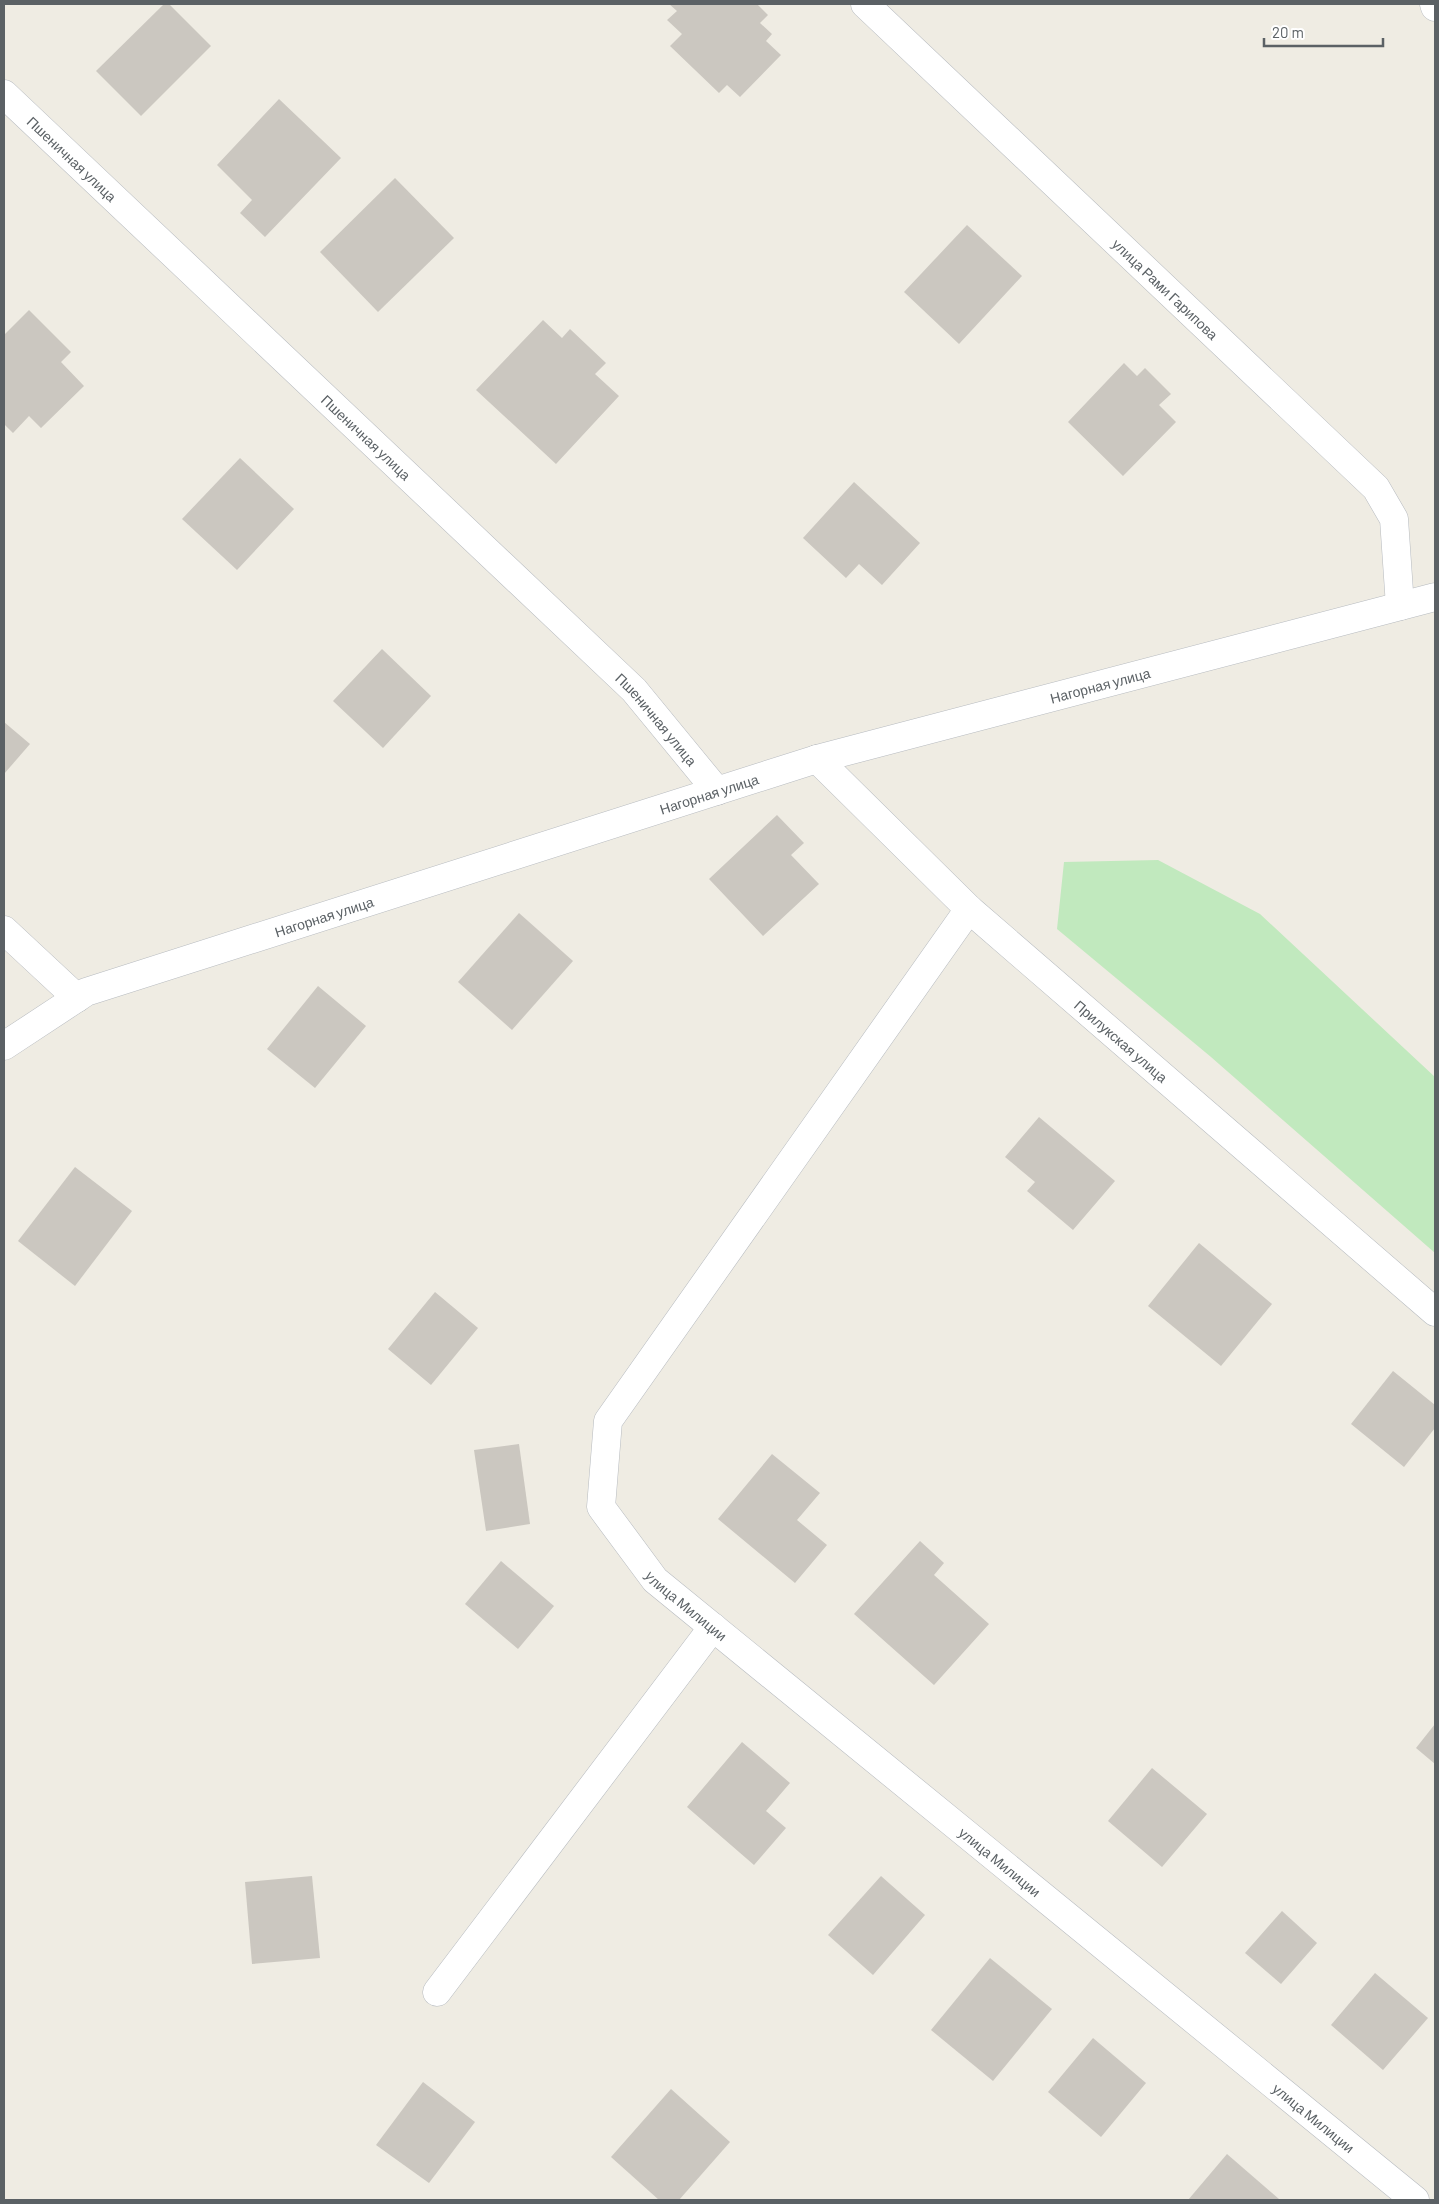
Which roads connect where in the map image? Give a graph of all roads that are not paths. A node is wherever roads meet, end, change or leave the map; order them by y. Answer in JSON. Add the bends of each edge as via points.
{"nodes":[{"id":1,"x":865,"y":4,"type":"edge"},
{"id":2,"x":1434,"y":4,"type":"edge"},
{"id":3,"x":1435,"y":7,"type":"edge"},
{"id":4,"x":4,"y":94,"type":"edge"},
{"id":5,"x":1435,"y":597,"type":"edge"},
{"id":6,"x":1400,"y":606,"type":"junction"},
{"id":7,"x":817,"y":759,"type":"junction"},
{"id":8,"x":717,"y":791,"type":"junction"},
{"id":9,"x":969,"y":910,"type":"junction"},
{"id":10,"x":4,"y":930,"type":"edge"},
{"id":11,"x":77,"y":998,"type":"junction"},
{"id":12,"x":4,"y":1046,"type":"edge"},
{"id":13,"x":1435,"y":1312,"type":"edge"},
{"id":14,"x":713,"y":1627,"type":"junction"},
{"id":15,"x":437,"y":1992,"type":"dead end"},
{"id":16,"x":1415,"y":2200,"type":"edge"}],
"edges":[{"from":1,"to":6,"type":"street","name":"улица Рами Гарипова","via":[[1376,488],[1394,520]]},
{"from":2,"to":3,"type":"street"},
{"from":4,"to":8,"type":"street","name":"Пшеничная улица","via":[[634,690]]},
{"from":5,"to":6,"type":"street","name":"Нагорная улица"},
{"from":6,"to":7,"type":"street","name":"Нагорная улица"},
{"from":7,"to":8,"type":"street","name":"Нагорная улица"},
{"from":7,"to":9,"type":"street","name":"Прилукская улица"},
{"from":8,"to":11,"type":"street","name":"Нагорная улица","via":[[86,992]]},
{"from":9,"to":13,"type":"street","name":"Прилукская улица"},
{"from":9,"to":14,"type":"street","name":"улица Милиции","via":[[608,1421],[601,1507],[655,1580]]},
{"from":10,"to":11,"type":"street"},
{"from":11,"to":12,"type":"street","name":"Нагорная улица"},
{"from":14,"to":15,"type":"street"},
{"from":14,"to":16,"type":"street","name":"улица Милиции"}]}
